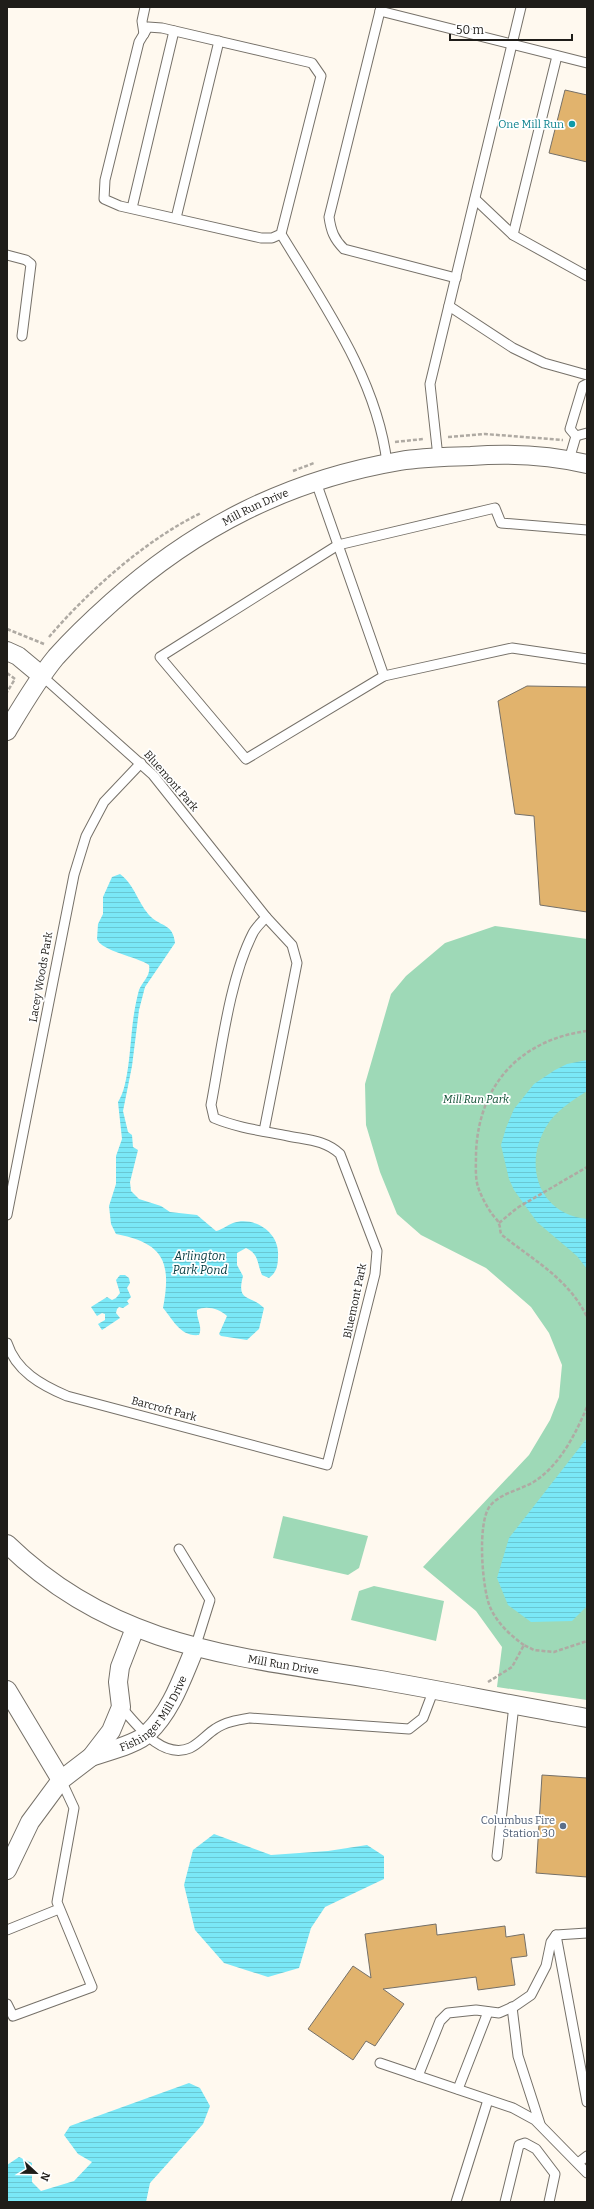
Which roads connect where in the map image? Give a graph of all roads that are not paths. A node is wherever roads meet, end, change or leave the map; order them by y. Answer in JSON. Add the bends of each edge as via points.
{"nodes":[{"id":1,"x":145,"y":7,"type":"edge"},
{"id":2,"x":521,"y":7,"type":"edge"},
{"id":3,"x":381,"y":9,"type":"edge"},
{"id":4,"x":174,"y":31,"type":"junction"},
{"id":5,"x":144,"y":34,"type":"junction"},
{"id":6,"x":219,"y":41,"type":"junction"},
{"id":7,"x":512,"y":44,"type":"junction"},
{"id":8,"x":557,"y":56,"type":"junction"},
{"id":9,"x":587,"y":63,"type":"edge"},
{"id":10,"x":475,"y":199,"type":"junction"},
{"id":11,"x":132,"y":208,"type":"junction"},
{"id":12,"x":176,"y":218,"type":"junction"},
{"id":13,"x":281,"y":234,"type":"junction"},
{"id":14,"x":512,"y":235,"type":"junction"},
{"id":15,"x":7,"y":255,"type":"edge"},
{"id":16,"x":587,"y":276,"type":"edge"},
{"id":17,"x":456,"y":278,"type":"junction"},
{"id":18,"x":449,"y":306,"type":"junction"},
{"id":19,"x":22,"y":336,"type":"dead end"},
{"id":20,"x":587,"y":374,"type":"edge"},
{"id":21,"x":587,"y":384,"type":"edge"},
{"id":22,"x":587,"y":433,"type":"edge"},
{"id":23,"x":576,"y":436,"type":"junction"},
{"id":24,"x":438,"y":457,"type":"junction"},
{"id":25,"x":569,"y":460,"type":"junction"},
{"id":26,"x":387,"y":464,"type":"junction"},
{"id":27,"x":587,"y":464,"type":"edge"},
{"id":28,"x":316,"y":482,"type":"junction"},
{"id":29,"x":587,"y":530,"type":"edge"},
{"id":30,"x":338,"y":545,"type":"junction"},
{"id":31,"x":7,"y":651,"type":"edge"},
{"id":32,"x":587,"y":659,"type":"edge"},
{"id":33,"x":42,"y":676,"type":"junction"},
{"id":34,"x":384,"y":676,"type":"junction"},
{"id":35,"x":7,"y":732,"type":"edge"},
{"id":36,"x":141,"y":763,"type":"junction"},
{"id":37,"x":266,"y":917,"type":"junction"},
{"id":38,"x":264,"y":1131,"type":"junction"},
{"id":39,"x":7,"y":1214,"type":"edge"},
{"id":40,"x":7,"y":1343,"type":"edge"},
{"id":41,"x":9,"y":1357,"type":"edge"},
{"id":42,"x":327,"y":1465,"type":"joint"},
{"id":43,"x":7,"y":1544,"type":"edge"},
{"id":44,"x":179,"y":1549,"type":"dead end"},
{"id":45,"x":135,"y":1628,"type":"junction"},
{"id":46,"x":195,"y":1648,"type":"junction"},
{"id":47,"x":434,"y":1689,"type":"junction"},
{"id":48,"x":7,"y":1690,"type":"edge"},
{"id":49,"x":514,"y":1705,"type":"junction"},
{"id":50,"x":120,"y":1707,"type":"junction"},
{"id":51,"x":587,"y":1718,"type":"edge"},
{"id":52,"x":147,"y":1734,"type":"junction"},
{"id":53,"x":91,"y":1757,"type":"junction"},
{"id":54,"x":61,"y":1780,"type":"junction"},
{"id":55,"x":497,"y":1856,"type":"dead end"},
{"id":56,"x":7,"y":1870,"type":"edge"},
{"id":57,"x":59,"y":1909,"type":"junction"},
{"id":58,"x":7,"y":1930,"type":"edge"},
{"id":59,"x":587,"y":1933,"type":"edge"},
{"id":60,"x":556,"y":1935,"type":"junction"},
{"id":61,"x":7,"y":2004,"type":"edge"},
{"id":62,"x":512,"y":2007,"type":"junction"},
{"id":63,"x":488,"y":2012,"type":"junction"},
{"id":64,"x":380,"y":2063,"type":"dead end"},
{"id":65,"x":418,"y":2076,"type":"junction"},
{"id":66,"x":458,"y":2089,"type":"junction"},
{"id":67,"x":488,"y":2100,"type":"junction"},
{"id":68,"x":587,"y":2102,"type":"edge"},
{"id":69,"x":540,"y":2125,"type":"junction"},
{"id":70,"x":587,"y":2156,"type":"edge"},
{"id":71,"x":578,"y":2163,"type":"junction"},
{"id":72,"x":587,"y":2173,"type":"edge"},
{"id":73,"x":456,"y":2202,"type":"edge"},
{"id":74,"x":505,"y":2202,"type":"edge"},
{"id":75,"x":549,"y":2202,"type":"edge"}],
"edges":[{"from":1,"to":5,"type":"lane","via":[[142,21]]},
{"from":2,"to":7,"type":"lane"},
{"from":3,"to":7,"type":"lane"},
{"from":3,"to":17,"type":"lane","via":[[329,217],[330,229],[335,241],[344,249]]},
{"from":4,"to":5,"type":"lane","via":[[148,27]]},
{"from":4,"to":6,"type":"lane"},
{"from":4,"to":11,"type":"lane"},
{"from":5,"to":11,"type":"lane","via":[[139,42],[104,180],[104,198]]},
{"from":6,"to":12,"type":"lane"},
{"from":6,"to":13,"type":"lane","via":[[312,63],[321,76]]},
{"from":7,"to":8,"type":"lane"},
{"from":7,"to":10,"type":"lane"},
{"from":8,"to":9,"type":"lane"},
{"from":8,"to":14,"type":"lane"},
{"from":10,"to":14,"type":"lane"},
{"from":10,"to":17,"type":"lane"},
{"from":11,"to":12,"type":"lane"},
{"from":12,"to":13,"type":"lane","via":[[261,238],[272,238]]},
{"from":13,"to":26,"type":"lane","via":[[328,311],[370,393],[377,411]]},
{"from":14,"to":16,"type":"lane"},
{"from":15,"to":19,"type":"lane","via":[[31,264]]},
{"from":17,"to":18,"type":"lane"},
{"from":18,"to":20,"type":"lane","via":[[513,348],[544,363]]},
{"from":18,"to":24,"type":"lane","via":[[430,384]]},
{"from":21,"to":23,"type":"lane","via":[[583,386],[570,429]]},
{"from":22,"to":23,"type":"lane"},
{"from":23,"to":25,"type":"lane"},
{"from":24,"to":25,"type":"street","name":"Mill Run Drive","via":[[498,453]]},
{"from":24,"to":26,"type":"street","name":"Mill Run Drive"},
{"from":25,"to":27,"type":"street","name":"Mill Run Drive"},
{"from":26,"to":28,"type":"street","name":"Mill Run Drive"},
{"from":28,"to":30,"type":"lane"},
{"from":28,"to":33,"type":"street","name":"Mill Run Drive","via":[[256,504],[178,548],[101,612],[66,647]]},
{"from":29,"to":30,"type":"lane","via":[[501,523],[495,508]]},
{"from":30,"to":34,"type":"lane"},
{"from":30,"to":34,"type":"lane","via":[[160,657],[246,759]]},
{"from":31,"to":33,"type":"street","via":[[18,656]]},
{"from":32,"to":34,"type":"lane","via":[[512,648]]},
{"from":33,"to":35,"type":"street","name":"Mill Run Drive"},
{"from":33,"to":36,"type":"lane","name":"Bluemont Park"},
{"from":36,"to":37,"type":"lane","name":"Bluemont Park"},
{"from":36,"to":39,"type":"lane","name":"Lacey Woods Park","via":[[104,802],[86,836],[74,875]]},
{"from":37,"to":38,"type":"lane","name":"Bluemont Park","via":[[292,945],[297,962]]},
{"from":37,"to":38,"type":"lane","name":"Bluemont Park","via":[[254,932],[243,956],[211,1104],[214,1118],[232,1125]]},
{"from":38,"to":42,"type":"lane","name":"Bluemont Park","via":[[322,1142],[340,1154],[377,1251],[375,1274]]},
{"from":40,"to":41,"type":"lane"},
{"from":41,"to":42,"type":"lane","name":"Barcroft Park","via":[[35,1380],[67,1396]]},
{"from":43,"to":45,"type":"street","name":"Mill Run Drive","via":[[61,1589],[106,1615]]},
{"from":44,"to":46,"type":"lane","via":[[210,1600]]},
{"from":45,"to":46,"type":"street","name":"Mill Run Drive"},
{"from":45,"to":50,"type":"street","name":"Fishinger Mill Drive","via":[[120,1667]]},
{"from":46,"to":47,"type":"street","name":"Mill Run Drive"},
{"from":46,"to":52,"type":"street","name":"Fishinger Mill Drive","via":[[173,1700]]},
{"from":47,"to":49,"type":"street","name":"Mill Run Drive"},
{"from":47,"to":52,"type":"lane","via":[[422,1718],[409,1729],[250,1718],[233,1720],[216,1728],[191,1748],[180,1750],[164,1748]]},
{"from":48,"to":54,"type":"street"},
{"from":49,"to":51,"type":"street","name":"Mill Run Drive"},
{"from":49,"to":55,"type":"lane"},
{"from":50,"to":52,"type":"lane"},
{"from":50,"to":53,"type":"street","name":"Fishinger Mill Drive","via":[[111,1731]]},
{"from":52,"to":53,"type":"street","name":"Fishinger Mill Drive"},
{"from":53,"to":54,"type":"street","name":"Fishinger Mill Drive"},
{"from":54,"to":56,"type":"street","name":"Fishinger Mill Drive","via":[[30,1822]]},
{"from":54,"to":57,"type":"lane","via":[[74,1808],[57,1902]]},
{"from":57,"to":58,"type":"lane"},
{"from":57,"to":61,"type":"lane","via":[[92,1987],[13,2016]]},
{"from":59,"to":60,"type":"lane"},
{"from":60,"to":62,"type":"lane","via":[[551,1942],[546,1966],[531,1994]]},
{"from":60,"to":68,"type":"lane"},
{"from":62,"to":63,"type":"lane","via":[[498,2013]]},
{"from":62,"to":69,"type":"lane","via":[[518,2056]]},
{"from":63,"to":65,"type":"lane","via":[[476,2010],[448,2013],[440,2021]]},
{"from":63,"to":66,"type":"lane"},
{"from":64,"to":65,"type":"lane"},
{"from":65,"to":66,"type":"lane"},
{"from":66,"to":67,"type":"lane"},
{"from":67,"to":69,"type":"lane","via":[[513,2108]]},
{"from":67,"to":73,"type":"lane"},
{"from":69,"to":71,"type":"lane"},
{"from":70,"to":71,"type":"lane"},
{"from":71,"to":72,"type":"lane"},
{"from":74,"to":75,"type":"lane","via":[[519,2145],[525,2143],[536,2149],[555,2174]]}]}
